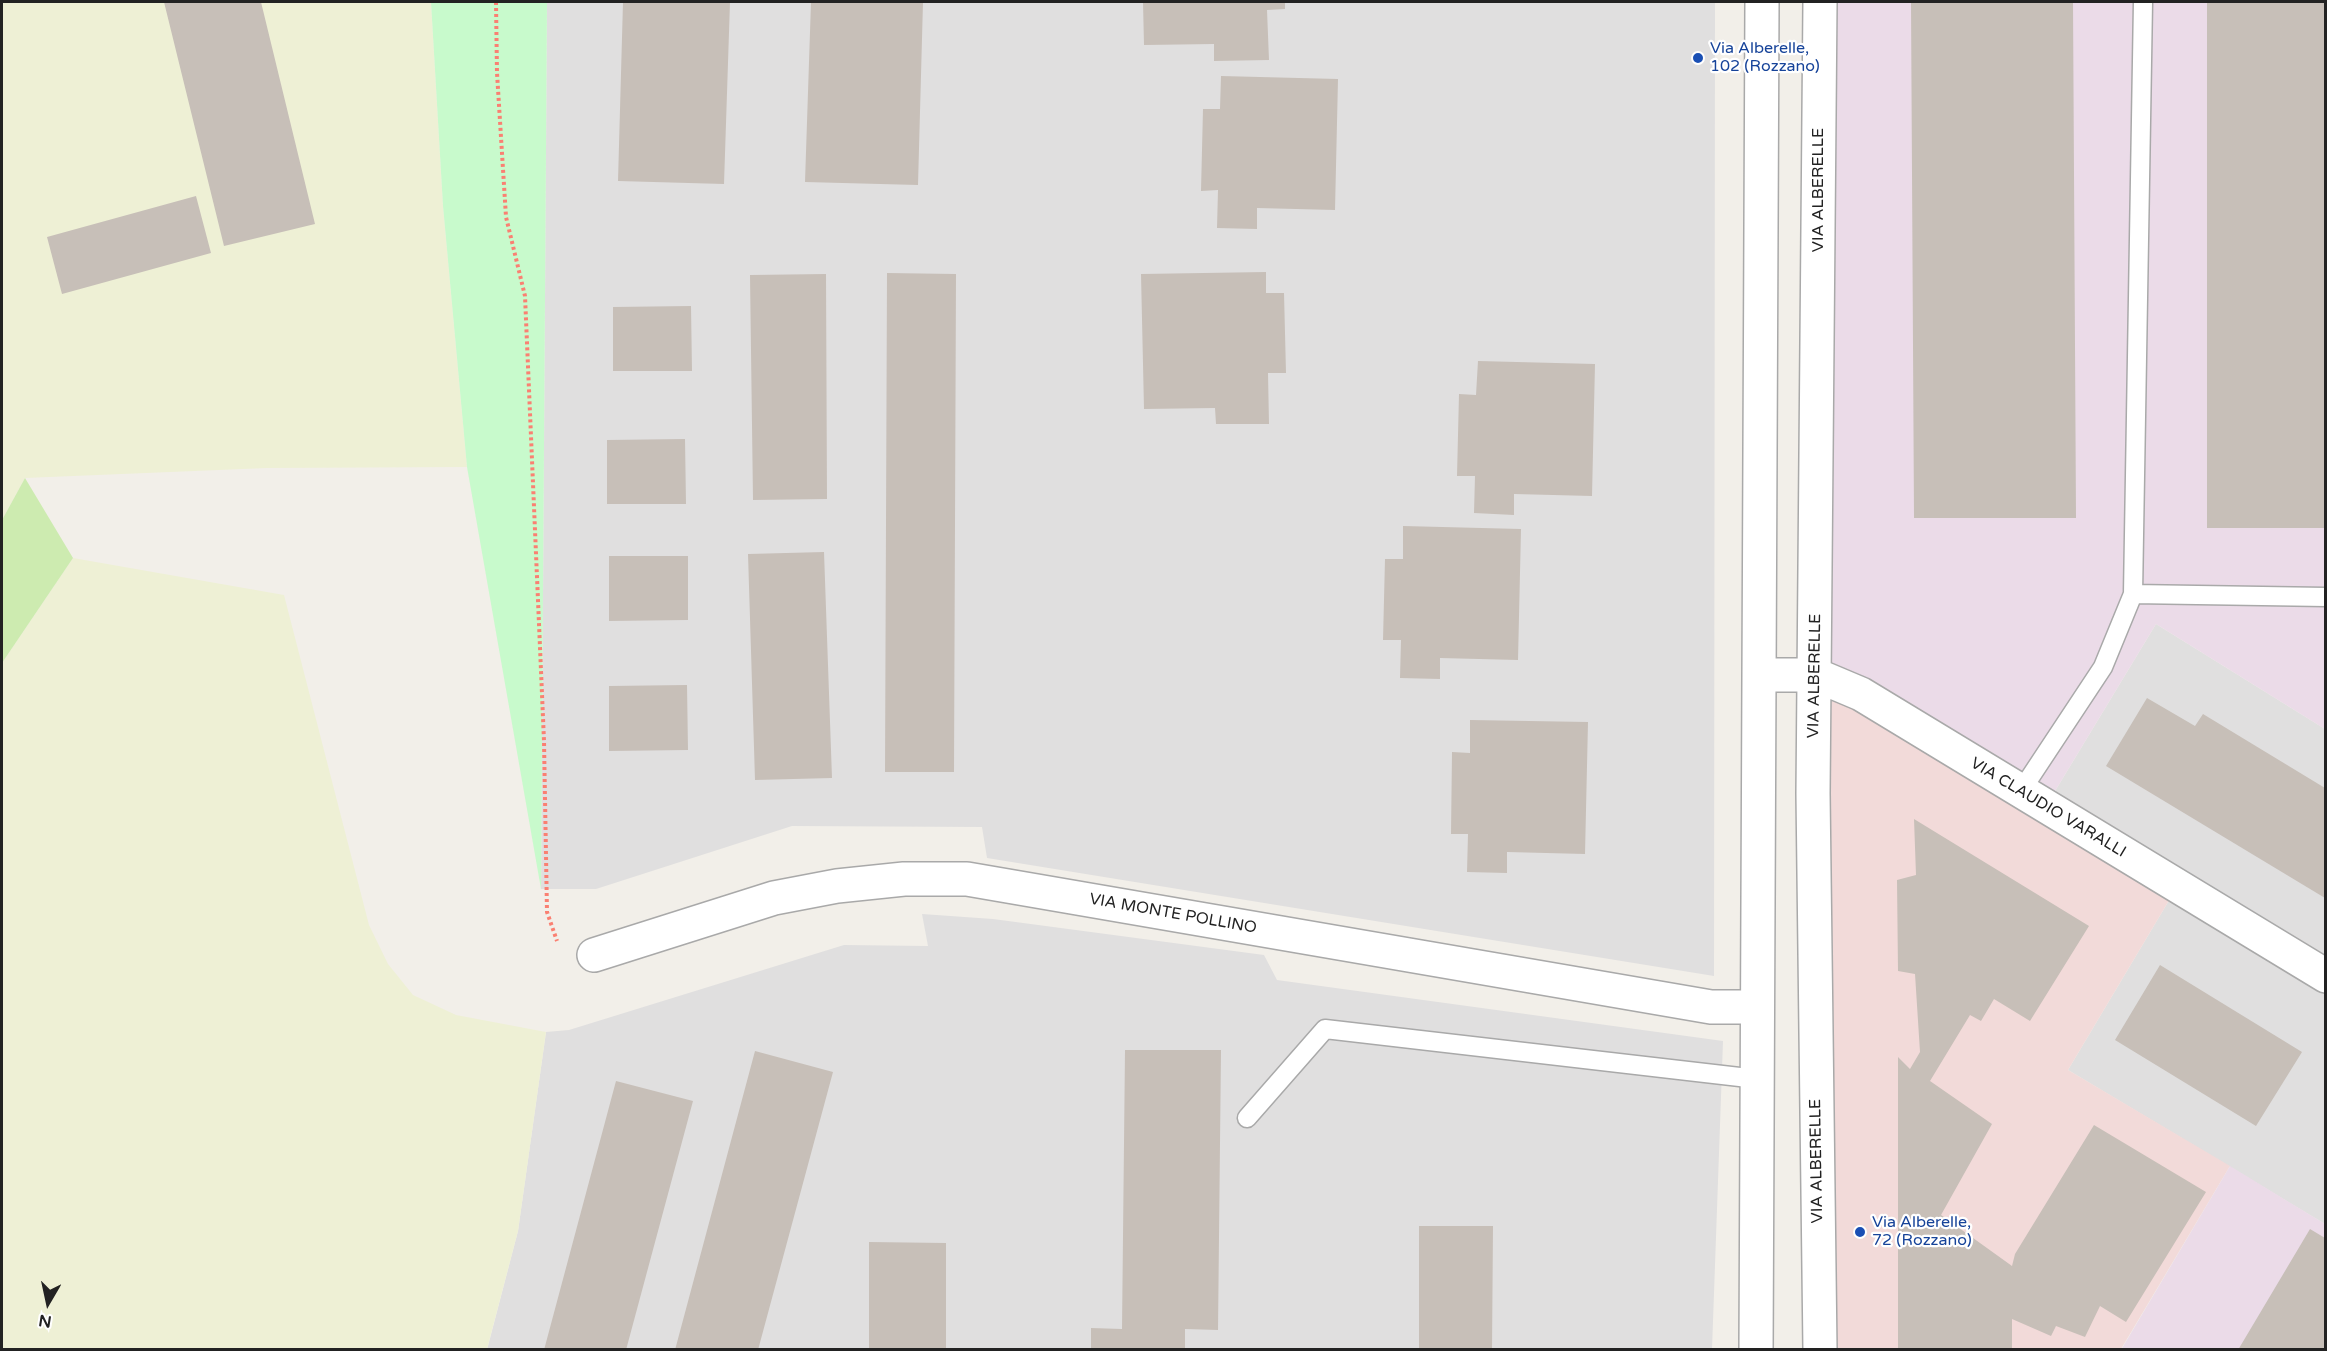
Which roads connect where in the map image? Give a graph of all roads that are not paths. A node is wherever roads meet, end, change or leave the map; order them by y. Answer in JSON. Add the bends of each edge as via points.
{"nodes":[{"id":1,"x":1762,"y":2,"type":"edge"},
{"id":2,"x":1820,"y":2,"type":"edge"},
{"id":3,"x":2143,"y":2,"type":"edge"},
{"id":4,"x":2133,"y":594,"type":"junction"},
{"id":5,"x":2325,"y":597,"type":"edge"},
{"id":6,"x":1759,"y":675,"type":"junction"},
{"id":7,"x":1816,"y":675,"type":"junction"},
{"id":8,"x":2020,"y":791,"type":"junction"},
{"id":9,"x":594,"y":955,"type":"road end"},
{"id":10,"x":2325,"y":976,"type":"edge"},
{"id":11,"x":1757,"y":1007,"type":"junction"},
{"id":12,"x":1757,"y":1078,"type":"junction"},
{"id":13,"x":1247,"y":1118,"type":"dead end"},
{"id":14,"x":1756,"y":1350,"type":"edge"},
{"id":15,"x":1820,"y":1350,"type":"edge"}],
"edges":[{"from":1,"to":6,"type":"street"},
{"from":2,"to":7,"type":"street","name":"VIA ALBERELLE"},
{"from":3,"to":4,"type":"lane"},
{"from":4,"to":5,"type":"lane"},
{"from":4,"to":8,"type":"lane","via":[[2103,667]]},
{"from":6,"to":7,"type":"street","name":"VIA CLAUDIO VARALLI"},
{"from":6,"to":11,"type":"street"},
{"from":7,"to":8,"type":"street","name":"VIA CLAUDIO VARALLI","via":[[1860,694]]},
{"from":7,"to":15,"type":"street","name":"VIA ALBERELLE","via":[[1813,794]]},
{"from":8,"to":10,"type":"street","name":"VIA CLAUDIO VARALLI"},
{"from":9,"to":11,"type":"street","name":"VIA MONTE POLLINO","via":[[774,898],[893,880],[967,879],[1711,1007]]},
{"from":11,"to":12,"type":"street"},
{"from":12,"to":13,"type":"lane","via":[[1325,1029]]},
{"from":12,"to":14,"type":"street"}]}
